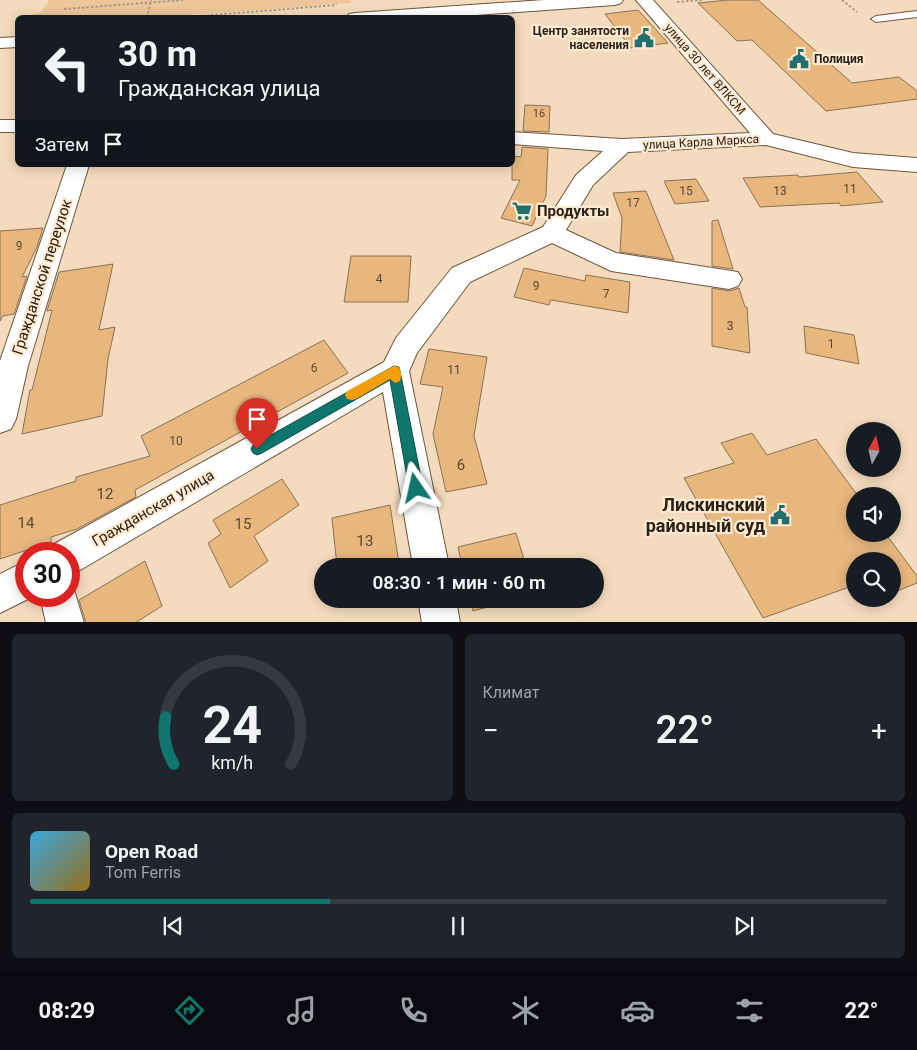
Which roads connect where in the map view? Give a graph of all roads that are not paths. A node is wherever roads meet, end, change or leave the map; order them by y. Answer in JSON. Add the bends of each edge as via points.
{"nodes":[{"id":1,"x":615,"y":0,"type":"edge"},
{"id":2,"x":644,"y":0,"type":"edge"},
{"id":3,"x":917,"y":14,"type":"edge"},
{"id":4,"x":398,"y":15,"type":"edge"},
{"id":5,"x":876,"y":19,"type":"dead end"},
{"id":6,"x":15,"y":42,"type":"edge"},
{"id":7,"x":0,"y":43,"type":"edge"},
{"id":8,"x":0,"y":126,"type":"edge"},
{"id":9,"x":15,"y":126,"type":"edge"},
{"id":10,"x":515,"y":138,"type":"edge"},
{"id":11,"x":766,"y":139,"type":"junction"},
{"id":12,"x":622,"y":146,"type":"junction"},
{"id":13,"x":917,"y":165,"type":"edge"},
{"id":14,"x":77,"y":167,"type":"edge"},
{"id":15,"x":552,"y":234,"type":"junction"},
{"id":16,"x":729,"y":278,"type":"dead end"},
{"id":17,"x":400,"y":359,"type":"junction"},
{"id":18,"x":0,"y":418,"type":"edge"},
{"id":19,"x":80,"y":549,"type":"edge"},
{"id":20,"x":430,"y":558,"type":"edge"},
{"id":21,"x":15,"y":586,"type":"edge"},
{"id":22,"x":0,"y":594,"type":"edge"},
{"id":23,"x":62,"y":607,"type":"edge"},
{"id":24,"x":439,"y":608,"type":"edge"},
{"id":25,"x":65,"y":622,"type":"edge"},
{"id":26,"x":441,"y":622,"type":"edge"}],
"edges":[{"from":1,"to":4,"type":"street"},
{"from":2,"to":11,"type":"street","name":"улица 30 лет ВЛКСМ"},
{"from":3,"to":5,"type":"lane"},
{"from":6,"to":7,"type":"street"},
{"from":8,"to":9,"type":"street"},
{"from":10,"to":12,"type":"street","name":"улица Карла Маркса"},
{"from":11,"to":12,"type":"street","name":"улица Карла Маркса"},
{"from":11,"to":13,"type":"street","name":"улица Карла Маркса","via":[[853,160]]},
{"from":12,"to":15,"type":"street","via":[[584,180]]},
{"from":14,"to":18,"type":"street","name":"Гражданской переулок","via":[[13,366]]},
{"from":15,"to":16,"type":"street","via":[[611,262]]},
{"from":15,"to":17,"type":"street","via":[[461,275]]},
{"from":17,"to":19,"type":"street","name":"Гражданская улица"},
{"from":17,"to":20,"type":"street"},
{"from":21,"to":22,"type":"street"},
{"from":23,"to":25,"type":"street"},
{"from":24,"to":26,"type":"street"}]}
